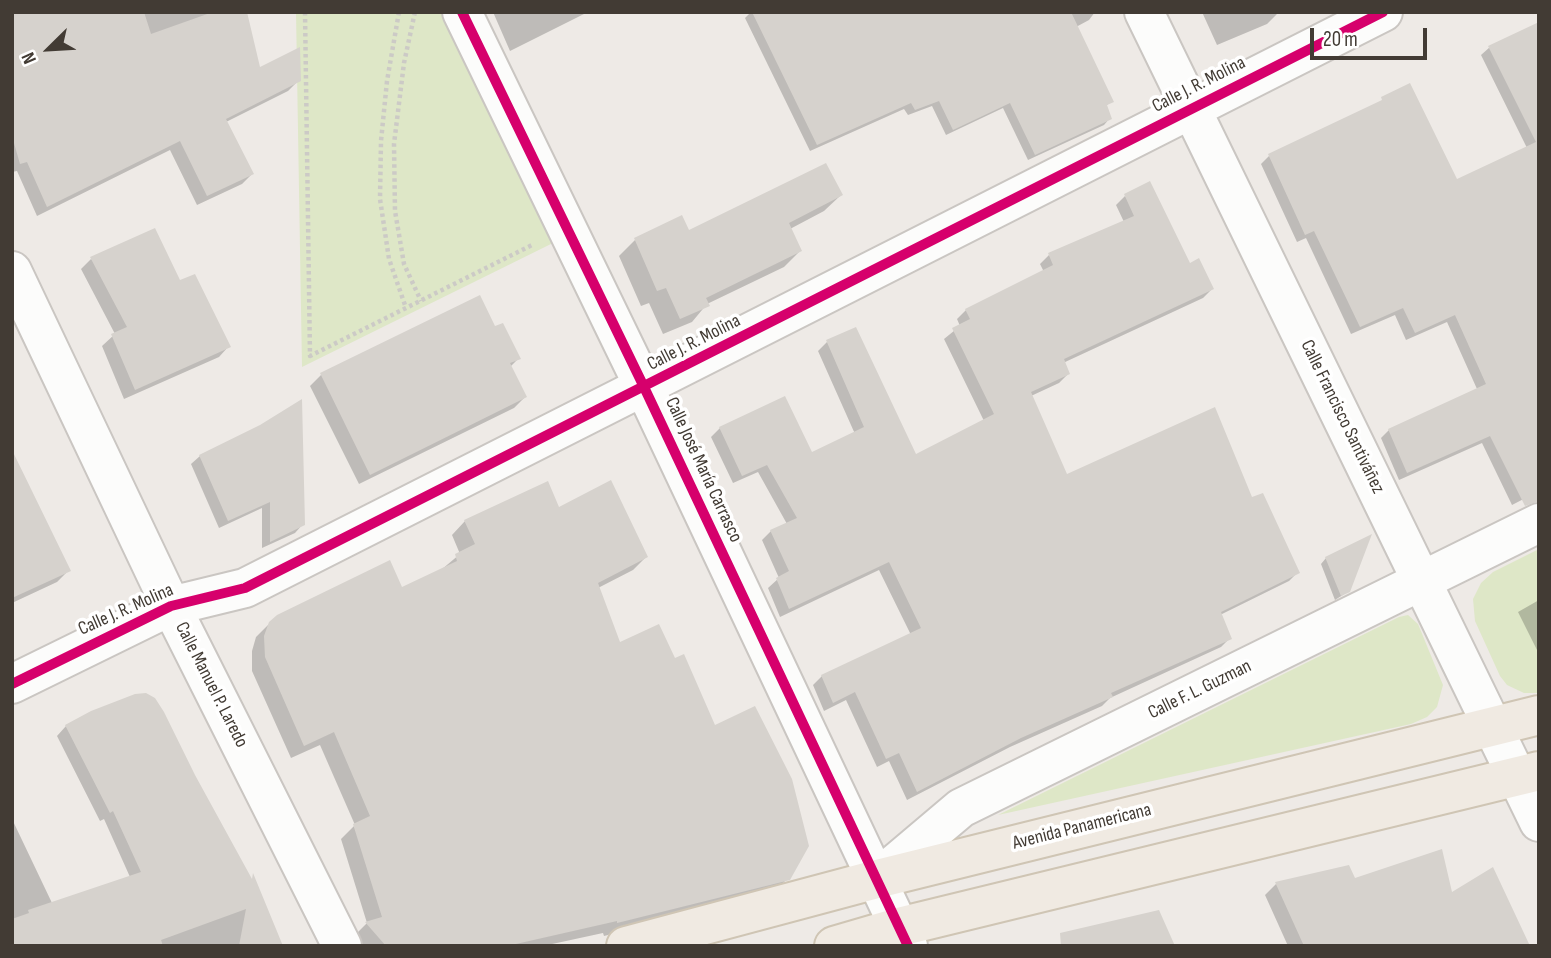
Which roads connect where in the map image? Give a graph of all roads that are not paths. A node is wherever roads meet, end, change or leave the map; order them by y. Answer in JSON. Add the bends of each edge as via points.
{"nodes":[{"id":1,"x":462,"y":12,"type":"edge"},
{"id":2,"x":1144,"y":12,"type":"edge"},
{"id":3,"x":1383,"y":12,"type":"edge"},
{"id":4,"x":1191,"y":108,"type":"junction"},
{"id":5,"x":12,"y":271,"type":"edge"},
{"id":6,"x":644,"y":387,"type":"junction"},
{"id":7,"x":1539,"y":523,"type":"edge"},
{"id":8,"x":1423,"y":581,"type":"junction"},
{"id":9,"x":171,"y":606,"type":"junction"},
{"id":10,"x":12,"y":684,"type":"edge"},
{"id":11,"x":1539,"y":715,"type":"edge"},
{"id":12,"x":1491,"y":725,"type":"junction"},
{"id":13,"x":1527,"y":773,"type":"edge"},
{"id":14,"x":1539,"y":822,"type":"edge"},
{"id":15,"x":877,"y":879,"type":"junction"},
{"id":16,"x":903,"y":936,"type":"edge"},
{"id":17,"x":342,"y":946,"type":"edge"},
{"id":18,"x":626,"y":946,"type":"edge"},
{"id":19,"x":834,"y":946,"type":"edge"}],
"edges":[{"from":1,"to":6,"type":"street","name":"Calle José María Carrasco"},
{"from":2,"to":4,"type":"street","name":"Calle Francisco Santiváñez"},
{"from":3,"to":4,"type":"street","name":"Calle J. R. Molina"},
{"from":4,"to":6,"type":"street","name":"Calle J. R. Molina"},
{"from":4,"to":8,"type":"street","name":"Calle Francisco Santiváñez"},
{"from":5,"to":9,"type":"street","name":"Calle Manuel P. Laredo"},
{"from":6,"to":9,"type":"street","name":"Calle J. R. Molina","via":[[245,589]]},
{"from":6,"to":15,"type":"street","name":"Calle José María Carrasco"},
{"from":7,"to":8,"type":"street","name":"Calle F. L. Guzman"},
{"from":8,"to":12,"type":"street","name":"Calle Francisco Santiváñez"},
{"from":8,"to":15,"type":"street","name":"Calle F. L. Guzman","via":[[961,807]]},
{"from":9,"to":10,"type":"street","name":"Calle J. R. Molina"},
{"from":9,"to":17,"type":"street","name":"Calle Manuel P. Laredo"},
{"from":11,"to":12,"type":"main road","name":"Avenida Panamericana"},
{"from":12,"to":13,"type":"street","name":"Calle Francisco Santiváñez"},
{"from":12,"to":15,"type":"main road","name":"Avenida Panamericana"},
{"from":13,"to":14,"type":"street","name":"Calle Francisco Santiváñez"},
{"from":13,"to":16,"type":"main road"},
{"from":15,"to":16,"type":"street","name":"Calle José María Carrasco"},
{"from":15,"to":18,"type":"main road","name":"Avenida Panamericana"},
{"from":16,"to":19,"type":"main road"}]}
